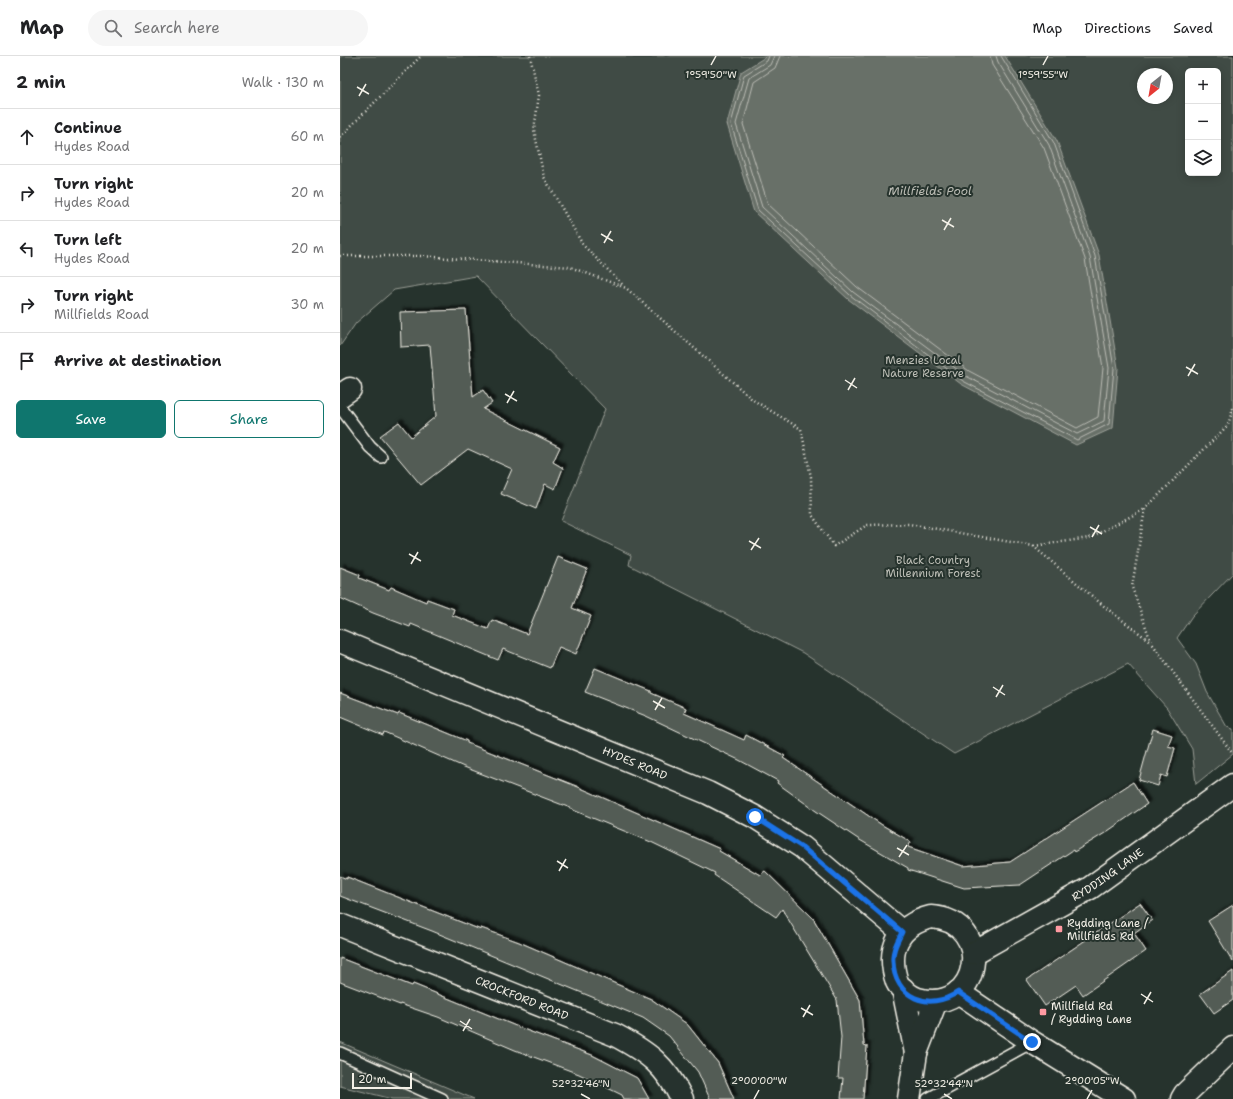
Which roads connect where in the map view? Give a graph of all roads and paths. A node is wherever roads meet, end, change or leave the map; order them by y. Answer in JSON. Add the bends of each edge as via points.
{"nodes":[{"id":1,"x":421,"y":56,"type":"edge"},
{"id":2,"x":530,"y":56,"type":"edge"},
{"id":3,"x":340,"y":137,"type":"edge"},
{"id":4,"x":340,"y":256,"type":"edge"},
{"id":5,"x":626,"y":288,"type":"junction"},
{"id":6,"x":343,"y":397,"type":"edge"},
{"id":7,"x":1233,"y":408,"type":"edge"},
{"id":8,"x":381,"y":457,"type":"dead end"},
{"id":9,"x":1145,"y":509,"type":"junction"},
{"id":10,"x":1034,"y":546,"type":"junction"},
{"id":11,"x":340,"y":641,"type":"edge"},
{"id":12,"x":1151,"y":642,"type":"junction"},
{"id":13,"x":1233,"y":754,"type":"edge"},
{"id":14,"x":1233,"y":785,"type":"edge"},
{"id":15,"x":340,"y":925,"type":"edge"},
{"id":16,"x":902,"y":932,"type":"junction"},
{"id":17,"x":974,"y":953,"type":"junction"},
{"id":18,"x":902,"y":989,"type":"junction"},
{"id":19,"x":958,"y":992,"type":"junction"},
{"id":20,"x":936,"y":1001,"type":"junction"},
{"id":21,"x":1032,"y":1042,"type":"junction"},
{"id":22,"x":1233,"y":1048,"type":"edge"},
{"id":23,"x":340,"y":1053,"type":"edge"},
{"id":24,"x":916,"y":1053,"type":"junction"},
{"id":25,"x":442,"y":1099,"type":"edge"},
{"id":26,"x":682,"y":1099,"type":"edge"},
{"id":27,"x":909,"y":1099,"type":"edge"},
{"id":28,"x":928,"y":1099,"type":"edge"},
{"id":29,"x":1124,"y":1099,"type":"edge"},
{"id":30,"x":1182,"y":1099,"type":"edge"}],
"edges":[{"from":1,"to":3,"type":"path"},
{"from":2,"to":5,"type":"path","via":[[539,95],[534,130],[544,177],[583,244]]},
{"from":4,"to":5,"type":"path","via":[[421,256],[570,267]]},
{"from":5,"to":10,"type":"path","via":[[753,400],[801,429],[811,477],[812,515],[834,546],[867,525],[909,524]]},
{"from":6,"to":8,"type":"lane","via":[[370,447]]},
{"from":7,"to":9,"type":"path","via":[[1228,425]]},
{"from":9,"to":10,"type":"path","via":[[1089,538]]},
{"from":9,"to":12,"type":"path","via":[[1132,587]]},
{"from":10,"to":12,"type":"path","via":[[1105,607]]},
{"from":11,"to":16,"type":"street","name":"HYDES ROAD","via":[[708,793],[755,817],[802,847]]},
{"from":12,"to":13,"type":"path"},
{"from":14,"to":17,"type":"street","name":"RYDDING LANE","via":[[1090,888]]},
{"from":15,"to":26,"type":"street","name":"CROCKFORD ROAD","via":[[615,1035],[641,1049],[657,1062],[672,1079]]},
{"from":16,"to":17,"type":"street","via":[[910,924],[921,919],[940,917],[960,929]]},
{"from":16,"to":18,"type":"street","via":[[894,948],[892,960],[898,985]]},
{"from":17,"to":19,"type":"street","via":[[969,979]]},
{"from":18,"to":20,"type":"street","via":[[916,998]]},
{"from":18,"to":24,"type":"street"},
{"from":19,"to":20,"type":"street"},
{"from":19,"to":21,"type":"street"},
{"from":20,"to":24,"type":"street"},
{"from":21,"to":28,"type":"lane"},
{"from":21,"to":29,"type":"street"},
{"from":22,"to":30,"type":"street"},
{"from":23,"to":25,"type":"lane"},
{"from":24,"to":27,"type":"street"}]}
